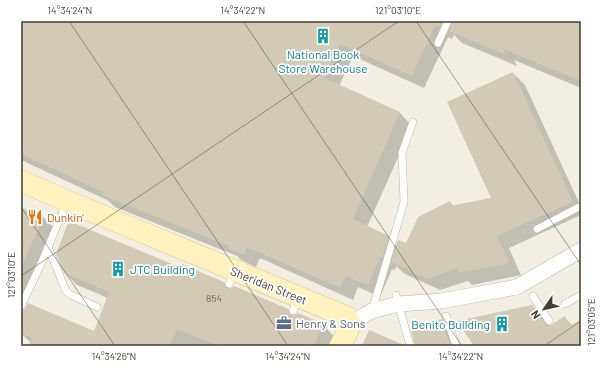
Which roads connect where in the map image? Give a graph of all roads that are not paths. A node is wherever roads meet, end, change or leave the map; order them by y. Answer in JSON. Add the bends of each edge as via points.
{"nodes":[{"id":1,"x":448,"y":21,"type":"edge"},
{"id":2,"x":438,"y":43,"type":"dead end"},
{"id":3,"x":413,"y":122,"type":"dead end"},
{"id":4,"x":21,"y":180,"type":"edge"},
{"id":5,"x":68,"y":201,"type":"junction"},
{"id":6,"x":581,"y":206,"type":"edge"},
{"id":7,"x":537,"y":229,"type":"dead end"},
{"id":8,"x":48,"y":247,"type":"junction"},
{"id":9,"x":581,"y":250,"type":"edge"},
{"id":10,"x":581,"y":295,"type":"edge"},
{"id":11,"x":533,"y":296,"type":"dead end"},
{"id":12,"x":397,"y":300,"type":"junction"},
{"id":13,"x":565,"y":304,"type":"dead end"},
{"id":14,"x":21,"y":306,"type":"edge"},
{"id":15,"x":373,"y":306,"type":"junction"},
{"id":16,"x":97,"y":307,"type":"dead end"},
{"id":17,"x":446,"y":316,"type":"dead end"},
{"id":18,"x":349,"y":321,"type":"junction"},
{"id":19,"x":550,"y":321,"type":"dead end"},
{"id":20,"x":340,"y":346,"type":"edge"},
{"id":21,"x":410,"y":346,"type":"edge"},
{"id":22,"x":456,"y":346,"type":"edge"}],
"edges":[{"from":1,"to":2,"type":"lane"},
{"from":3,"to":15,"type":"lane","via":[[402,153],[404,202]]},
{"from":4,"to":5,"type":"main road","name":"Sheridan Street"},
{"from":5,"to":8,"type":"lane"},
{"from":5,"to":18,"type":"main road","name":"Sheridan Street","via":[[232,278],[296,304]]},
{"from":6,"to":7,"type":"lane"},
{"from":8,"to":14,"type":"lane"},
{"from":8,"to":16,"type":"lane","via":[[66,291]]},
{"from":9,"to":12,"type":"street","via":[[517,287],[441,301]]},
{"from":10,"to":13,"type":"lane"},
{"from":11,"to":19,"type":"lane"},
{"from":12,"to":15,"type":"street"},
{"from":12,"to":21,"type":"lane"},
{"from":15,"to":18,"type":"street"},
{"from":17,"to":22,"type":"lane"},
{"from":18,"to":20,"type":"main road"}]}
